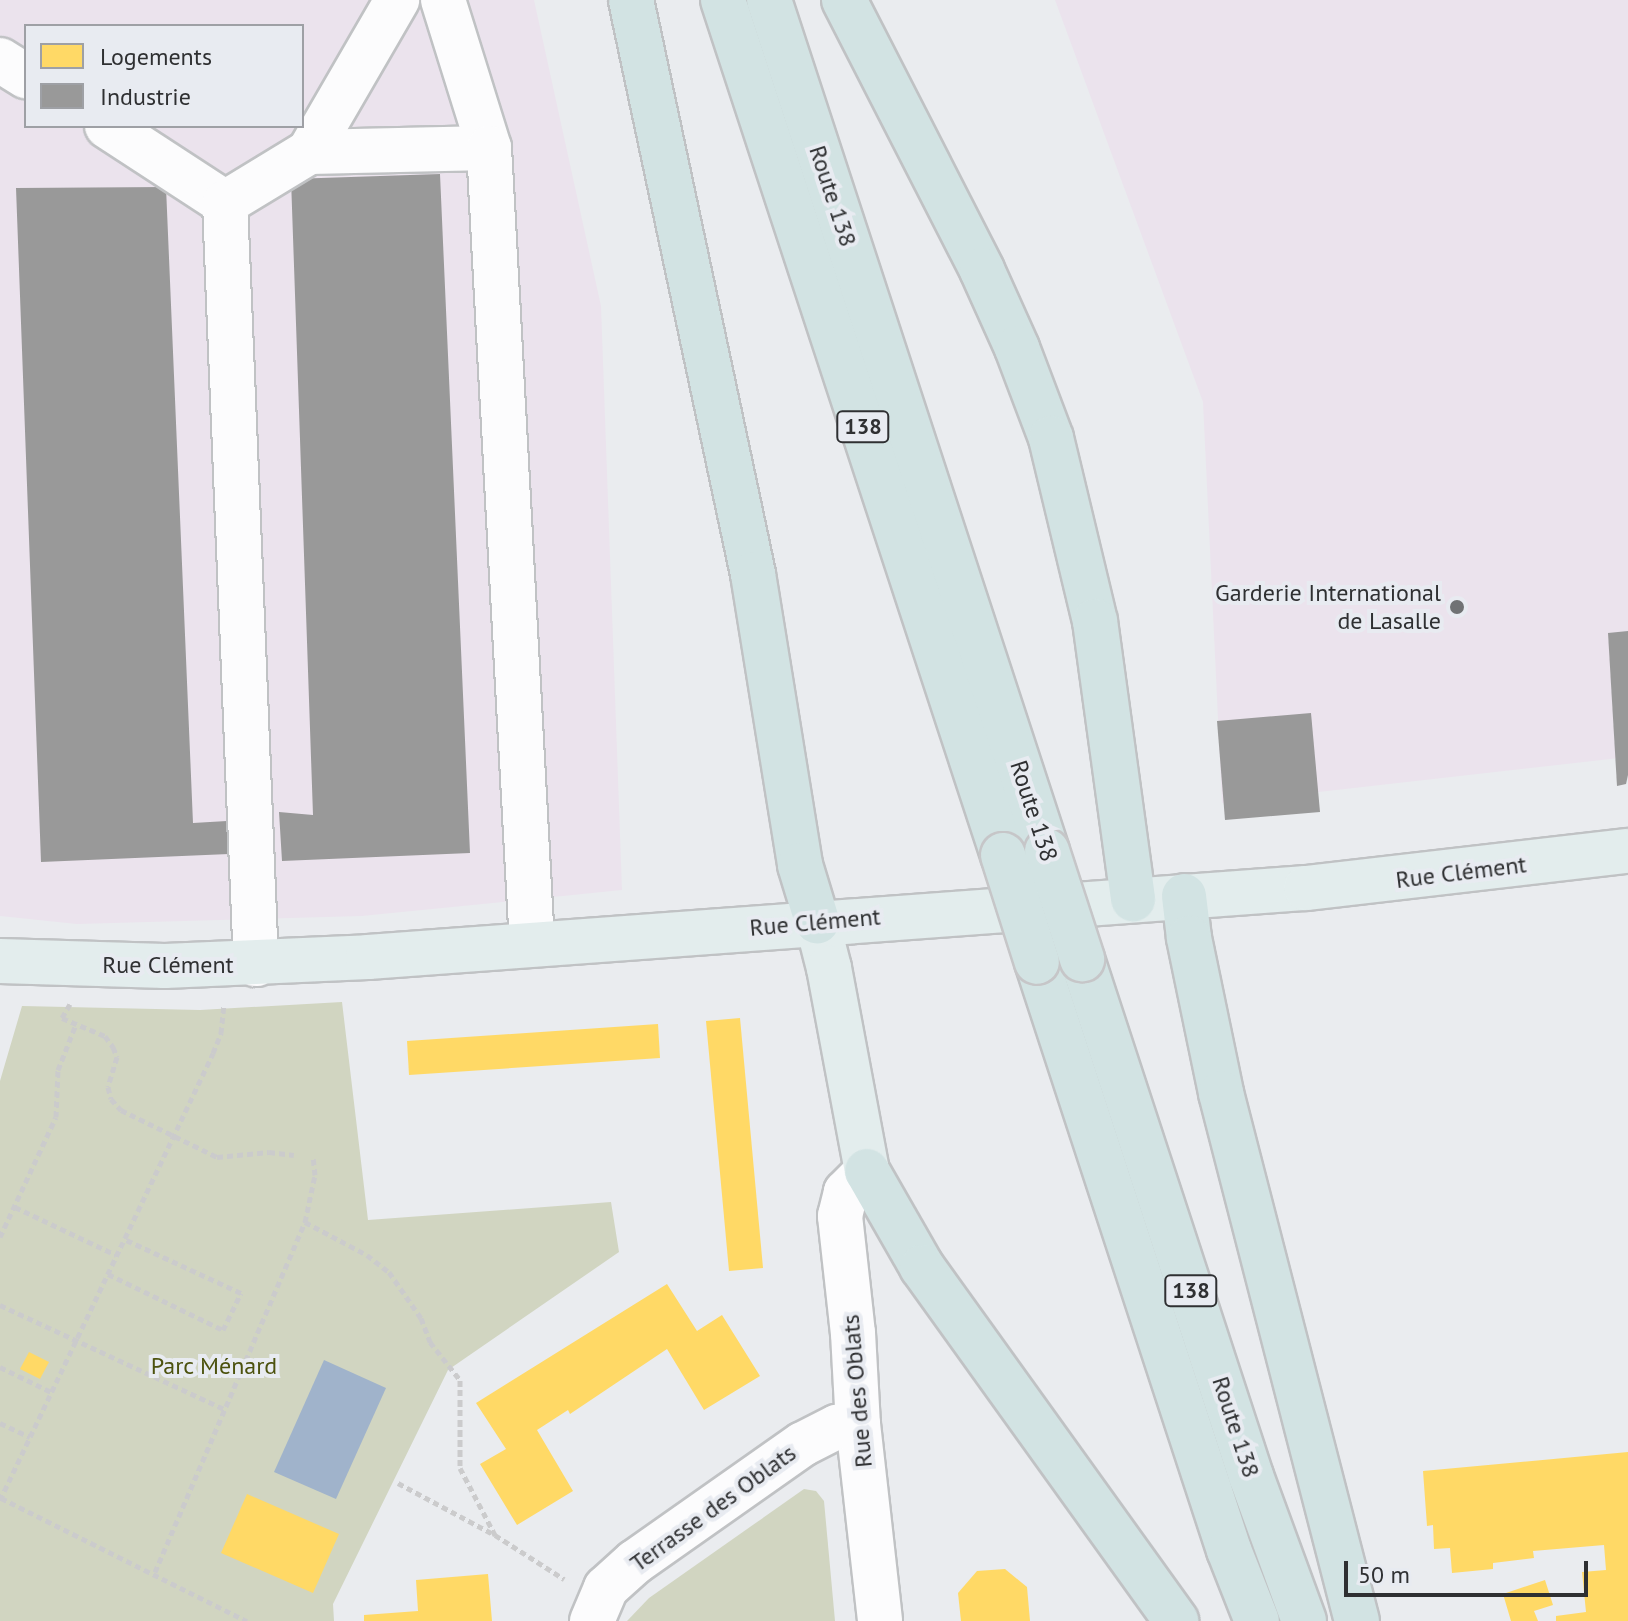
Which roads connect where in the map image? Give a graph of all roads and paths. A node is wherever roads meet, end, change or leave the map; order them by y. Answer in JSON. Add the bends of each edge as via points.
{"nodes":[{"id":1,"x":397,"y":0,"type":"edge"},
{"id":2,"x":443,"y":0,"type":"edge"},
{"id":3,"x":631,"y":0,"type":"edge"},
{"id":4,"x":723,"y":0,"type":"edge"},
{"id":5,"x":769,"y":0,"type":"edge"},
{"id":6,"x":844,"y":0,"type":"edge"},
{"id":7,"x":0,"y":60,"type":"edge"},
{"id":8,"x":24,"y":75,"type":"edge"},
{"id":9,"x":110,"y":128,"type":"edge"},
{"id":10,"x":489,"y":148,"type":"junction"},
{"id":11,"x":309,"y":152,"type":"junction"},
{"id":12,"x":225,"y":203,"type":"junction"},
{"id":13,"x":1628,"y":851,"type":"edge"},
{"id":14,"x":1184,"y":896,"type":"junction"},
{"id":15,"x":1133,"y":899,"type":"junction"},
{"id":16,"x":817,"y":921,"type":"junction"},
{"id":17,"x":532,"y":944,"type":"junction"},
{"id":18,"x":0,"y":961,"type":"edge"},
{"id":19,"x":256,"y":964,"type":"junction"},
{"id":20,"x":70,"y":1004,"type":"dead end"},
{"id":21,"x":224,"y":1004,"type":"dead end"},
{"id":22,"x":76,"y":1024,"type":"junction"},
{"id":23,"x":173,"y":1137,"type":"junction"},
{"id":24,"x":294,"y":1155,"type":"dead end"},
{"id":25,"x":313,"y":1157,"type":"dead end"},
{"id":26,"x":867,"y":1171,"type":"junction"},
{"id":27,"x":15,"y":1207,"type":"junction"},
{"id":28,"x":305,"y":1222,"type":"junction"},
{"id":29,"x":0,"y":1237,"type":"edge"},
{"id":30,"x":124,"y":1239,"type":"junction"},
{"id":31,"x":116,"y":1255,"type":"junction"},
{"id":32,"x":108,"y":1274,"type":"junction"},
{"id":33,"x":0,"y":1305,"type":"edge"},
{"id":34,"x":75,"y":1342,"type":"junction"},
{"id":35,"x":0,"y":1367,"type":"edge"},
{"id":36,"x":51,"y":1392,"type":"junction"},
{"id":37,"x":224,"y":1409,"type":"junction"},
{"id":38,"x":0,"y":1423,"type":"edge"},
{"id":39,"x":858,"y":1424,"type":"junction"},
{"id":40,"x":30,"y":1437,"type":"junction"},
{"id":41,"x":398,"y":1483,"type":"dead end"},
{"id":42,"x":0,"y":1498,"type":"edge"},
{"id":43,"x":495,"y":1535,"type":"junction"},
{"id":44,"x":155,"y":1572,"type":"junction"},
{"id":45,"x":564,"y":1579,"type":"dead end"},
{"id":46,"x":247,"y":1621,"type":"edge"},
{"id":47,"x":592,"y":1621,"type":"edge"},
{"id":48,"x":880,"y":1621,"type":"edge"},
{"id":49,"x":1176,"y":1621,"type":"edge"},
{"id":50,"x":1257,"y":1621,"type":"edge"},
{"id":51,"x":1304,"y":1621,"type":"edge"},
{"id":52,"x":1357,"y":1621,"type":"edge"}],
"edges":[{"from":1,"to":11,"type":"street"},
{"from":2,"to":10,"type":"street"},
{"from":3,"to":16,"type":"highway","via":[[753,574],[800,865]]},
{"from":4,"to":50,"type":"highway","name":"Route 138","number":"138","bridge":true,"via":[[1229,1550]]},
{"from":5,"to":51,"type":"highway","name":"Route 138","number":"138","bridge":true,"via":[[1251,1476]]},
{"from":6,"to":15,"type":"highway","via":[[982,270],[1051,438],[1095,621]]},
{"from":7,"to":8,"type":"street"},
{"from":9,"to":12,"type":"street"},
{"from":10,"to":11,"type":"street"},
{"from":10,"to":17,"type":"street"},
{"from":11,"to":12,"type":"street"},
{"from":12,"to":19,"type":"street"},
{"from":13,"to":14,"type":"main road","name":"Rue Clément","via":[[1365,883]]},
{"from":14,"to":15,"type":"main road","name":"Rue Clément"},
{"from":14,"to":52,"type":"highway","via":[[1221,1093]]},
{"from":15,"to":16,"type":"main road","name":"Rue Clément"},
{"from":16,"to":17,"type":"main road","name":"Rue Clément"},
{"from":16,"to":26,"type":"main road"},
{"from":17,"to":19,"type":"main road","name":"Rue Clément"},
{"from":18,"to":19,"type":"main road","name":"Rue Clément"},
{"from":20,"to":22,"type":"path","via":[[62,1018]]},
{"from":21,"to":23,"type":"path","via":[[221,1033]]},
{"from":22,"to":23,"type":"path","via":[[105,1036],[113,1047],[117,1057],[108,1087],[111,1099],[121,1110]]},
{"from":22,"to":27,"type":"path","via":[[58,1070],[56,1117]]},
{"from":23,"to":24,"type":"path","via":[[217,1157]]},
{"from":23,"to":30,"type":"path"},
{"from":25,"to":28,"type":"path","via":[[315,1175]]},
{"from":26,"to":39,"type":"street","name":"Rue des Oblats","via":[[846,1192],[840,1216]]},
{"from":26,"to":49,"type":"highway","via":[[922,1267]]},
{"from":27,"to":29,"type":"path"},
{"from":27,"to":31,"type":"path"},
{"from":28,"to":37,"type":"path"},
{"from":28,"to":43,"type":"path","via":[[389,1272],[421,1318],[430,1342],[460,1380],[460,1468]]},
{"from":30,"to":31,"type":"path"},
{"from":30,"to":32,"type":"path","via":[[241,1293],[223,1330]]},
{"from":31,"to":32,"type":"path"},
{"from":32,"to":34,"type":"path"},
{"from":33,"to":34,"type":"path"},
{"from":34,"to":36,"type":"path"},
{"from":34,"to":37,"type":"path"},
{"from":35,"to":36,"type":"path"},
{"from":36,"to":40,"type":"path"},
{"from":37,"to":44,"type":"path"},
{"from":38,"to":40,"type":"path"},
{"from":39,"to":47,"type":"street","name":"Terrasse des Oblats","via":[[837,1427],[803,1444],[635,1562],[606,1588]]},
{"from":39,"to":48,"type":"street","name":"Rue des Oblats"},
{"from":40,"to":42,"type":"path"},
{"from":41,"to":43,"type":"path"},
{"from":42,"to":44,"type":"path"},
{"from":43,"to":45,"type":"path"},
{"from":44,"to":46,"type":"path"}]}
